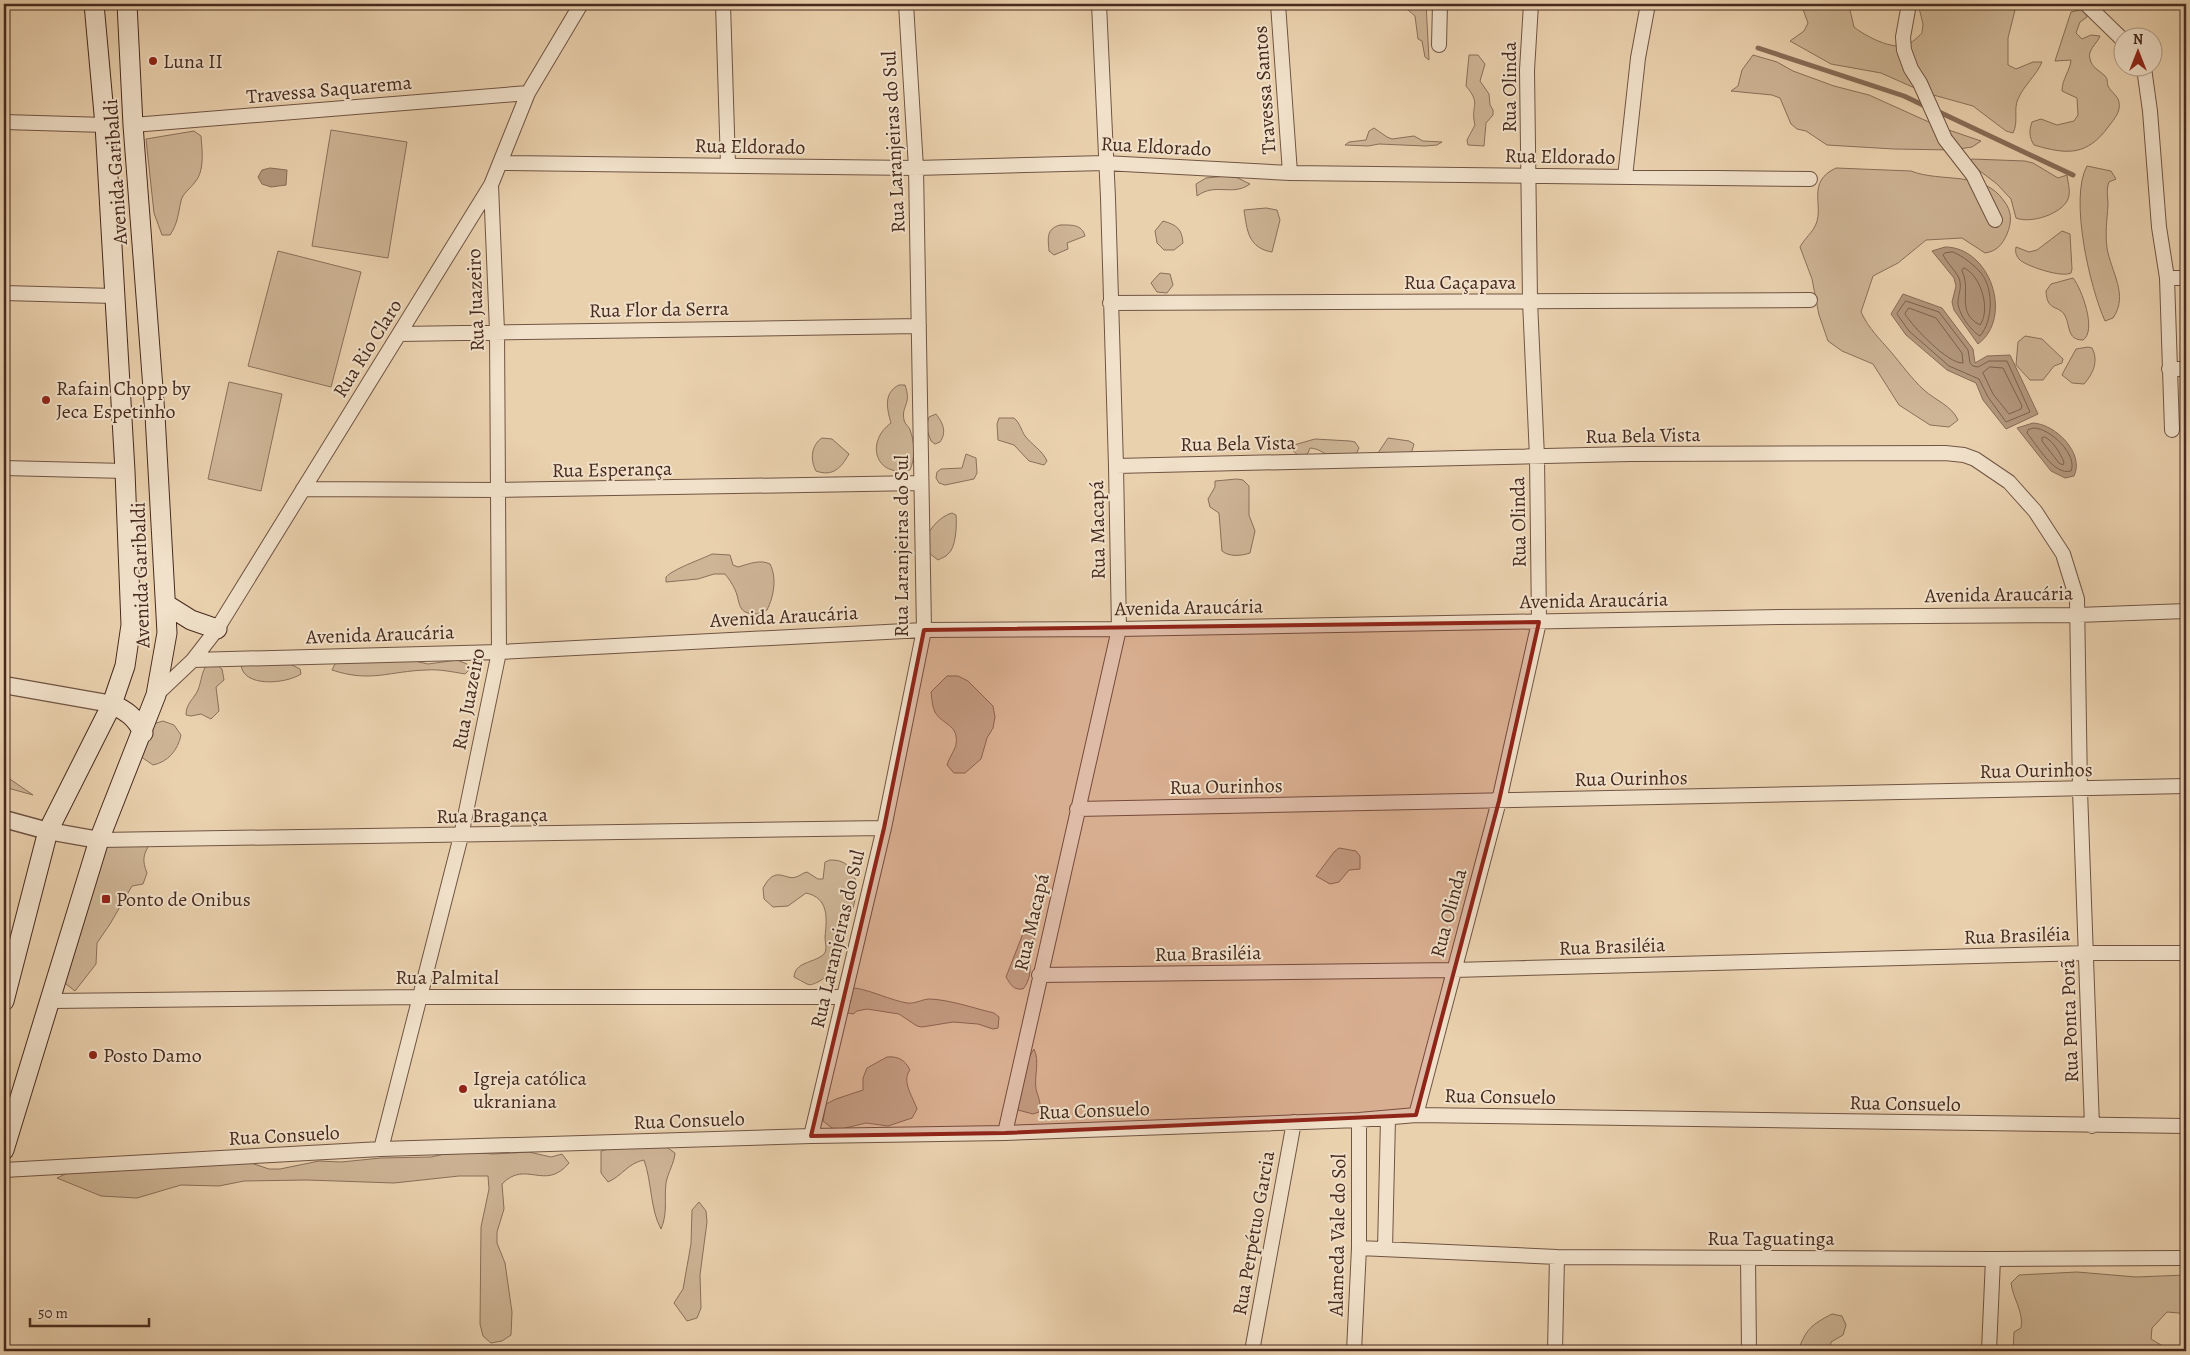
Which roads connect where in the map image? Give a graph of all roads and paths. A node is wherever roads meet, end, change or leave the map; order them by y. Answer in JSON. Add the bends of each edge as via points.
{"nodes":[{"id":1,"x":94,"y":4,"type":"edge"},
{"id":2,"x":127,"y":4,"type":"edge"},
{"id":3,"x":581,"y":4,"type":"edge"},
{"id":4,"x":724,"y":4,"type":"edge"},
{"id":5,"x":906,"y":4,"type":"edge"},
{"id":6,"x":1099,"y":4,"type":"edge"},
{"id":7,"x":1278,"y":4,"type":"edge"},
{"id":8,"x":1440,"y":4,"type":"edge"},
{"id":9,"x":1531,"y":4,"type":"edge"},
{"id":10,"x":1648,"y":4,"type":"edge"},
{"id":11,"x":1909,"y":4,"type":"edge"},
{"id":12,"x":2086,"y":4,"type":"edge"},
{"id":13,"x":2112,"y":29,"type":"edge"},
{"id":14,"x":1439,"y":45,"type":"dead end"},
{"id":15,"x":2145,"y":78,"type":"edge"},
{"id":16,"x":528,"y":93,"type":"junction"},
{"id":17,"x":4,"y":122,"type":"edge"},
{"id":18,"x":105,"y":125,"type":"junction"},
{"id":19,"x":133,"y":125,"type":"junction"},
{"id":20,"x":500,"y":163,"type":"junction"},
{"id":21,"x":1105,"y":163,"type":"junction"},
{"id":22,"x":728,"y":166,"type":"junction"},
{"id":23,"x":916,"y":168,"type":"junction"},
{"id":24,"x":1290,"y":173,"type":"junction"},
{"id":25,"x":1529,"y":175,"type":"junction"},
{"id":26,"x":1625,"y":177,"type":"junction"},
{"id":27,"x":1810,"y":179,"type":"dead end"},
{"id":28,"x":491,"y":185,"type":"junction"},
{"id":29,"x":1996,"y":220,"type":"dead end"},
{"id":30,"x":2167,"y":278,"type":"junction"},
{"id":31,"x":2186,"y":278,"type":"edge"},
{"id":32,"x":4,"y":293,"type":"edge"},
{"id":33,"x":114,"y":296,"type":"junction"},
{"id":34,"x":1810,"y":300,"type":"dead end"},
{"id":35,"x":1530,"y":301,"type":"junction"},
{"id":36,"x":1110,"y":303,"type":"junction"},
{"id":37,"x":919,"y":326,"type":"junction"},
{"id":38,"x":497,"y":331,"type":"junction"},
{"id":39,"x":399,"y":334,"type":"junction"},
{"id":40,"x":2170,"y":369,"type":"junction"},
{"id":41,"x":2186,"y":369,"type":"edge"},
{"id":42,"x":2172,"y":430,"type":"dead end"},
{"id":43,"x":1537,"y":457,"type":"junction"},
{"id":44,"x":1116,"y":466,"type":"junction"},
{"id":45,"x":4,"y":468,"type":"edge"},
{"id":46,"x":125,"y":471,"type":"junction"},
{"id":47,"x":921,"y":483,"type":"junction"},
{"id":48,"x":303,"y":489,"type":"junction"},
{"id":49,"x":499,"y":490,"type":"junction"},
{"id":50,"x":167,"y":606,"type":"junction"},
{"id":51,"x":2186,"y":611,"type":"edge"},
{"id":52,"x":2078,"y":615,"type":"junction"},
{"id":53,"x":1539,"y":622,"type":"junction"},
{"id":54,"x":216,"y":629,"type":"junction"},
{"id":55,"x":1119,"y":629,"type":"junction"},
{"id":56,"x":924,"y":630,"type":"junction"},
{"id":57,"x":499,"y":652,"type":"junction"},
{"id":58,"x":193,"y":660,"type":"junction"},
{"id":59,"x":4,"y":685,"type":"edge"},
{"id":60,"x":156,"y":695,"type":"junction"},
{"id":61,"x":112,"y":704,"type":"junction"},
{"id":62,"x":143,"y":733,"type":"junction"},
{"id":63,"x":2186,"y":786,"type":"edge"},
{"id":64,"x":2080,"y":790,"type":"junction"},
{"id":65,"x":1499,"y":801,"type":"junction"},
{"id":66,"x":1077,"y":808,"type":"junction"},
{"id":67,"x":4,"y":819,"type":"edge"},
{"id":68,"x":884,"y":828,"type":"junction"},
{"id":69,"x":48,"y":831,"type":"junction"},
{"id":70,"x":461,"y":836,"type":"junction"},
{"id":71,"x":100,"y":840,"type":"junction"},
{"id":72,"x":2087,"y":953,"type":"junction"},
{"id":73,"x":2186,"y":953,"type":"edge"},
{"id":74,"x":1454,"y":970,"type":"junction"},
{"id":75,"x":1040,"y":975,"type":"junction"},
{"id":76,"x":421,"y":997,"type":"junction"},
{"id":77,"x":844,"y":997,"type":"junction"},
{"id":78,"x":4,"y":1001,"type":"edge"},
{"id":79,"x":50,"y":1001,"type":"junction"},
{"id":80,"x":1416,"y":1115,"type":"junction"},
{"id":81,"x":1388,"y":1118,"type":"junction"},
{"id":82,"x":1359,"y":1120,"type":"junction"},
{"id":83,"x":1294,"y":1122,"type":"junction"},
{"id":84,"x":2092,"y":1126,"type":"junction"},
{"id":85,"x":2186,"y":1126,"type":"edge"},
{"id":86,"x":1005,"y":1133,"type":"junction"},
{"id":87,"x":811,"y":1136,"type":"junction"},
{"id":88,"x":381,"y":1149,"type":"junction"},
{"id":89,"x":4,"y":1150,"type":"edge"},
{"id":90,"x":4,"y":1170,"type":"edge"},
{"id":91,"x":1359,"y":1248,"type":"junction"},
{"id":92,"x":1385,"y":1249,"type":"junction"},
{"id":93,"x":1557,"y":1257,"type":"junction"},
{"id":94,"x":1748,"y":1258,"type":"junction"},
{"id":95,"x":2182,"y":1258,"type":"dead end"},
{"id":96,"x":1993,"y":1259,"type":"junction"},
{"id":97,"x":1252,"y":1351,"type":"edge"},
{"id":98,"x":1354,"y":1351,"type":"edge"},
{"id":99,"x":1555,"y":1351,"type":"edge"},
{"id":100,"x":1749,"y":1351,"type":"edge"},
{"id":101,"x":1989,"y":1351,"type":"edge"}],
"edges":[{"from":1,"to":18,"type":"main road","name":"Avenida Garibaldi"},
{"from":2,"to":19,"type":"main road","name":"Avenida Garibaldi"},
{"from":3,"to":16,"type":"street","name":"Rua Rio Claro"},
{"from":4,"to":22,"type":"street"},
{"from":5,"to":23,"type":"street","name":"Rua Laranjeiras do Sul"},
{"from":6,"to":21,"type":"street","name":"Rua Macapá"},
{"from":7,"to":24,"type":"street","name":"Travessa Santos"},
{"from":8,"to":14,"type":"street"},
{"from":9,"to":25,"type":"street","name":"Rua Olinda","via":[[1527,70]]},
{"from":10,"to":26,"type":"street","via":[[1638,58]]},
{"from":11,"to":29,"type":"street","via":[[1903,37],[1911,69],[1945,140],[1973,176]]},
{"from":12,"to":13,"type":"street"},
{"from":15,"to":30,"type":"street"},
{"from":16,"to":19,"type":"street","name":"Travessa Saquarema"},
{"from":16,"to":20,"type":"street","name":"Rua Rio Claro"},
{"from":17,"to":18,"type":"street"},
{"from":18,"to":33,"type":"main road","name":"Avenida Garibaldi"},
{"from":19,"to":50,"type":"main road","name":"Avenida Garibaldi"},
{"from":20,"to":22,"type":"street","name":"Rua Eldorado"},
{"from":20,"to":28,"type":"street","name":"Rua Rio Claro"},
{"from":21,"to":23,"type":"street","name":"Rua Eldorado"},
{"from":21,"to":24,"type":"street","name":"Rua Eldorado"},
{"from":21,"to":36,"type":"street","name":"Rua Macapá"},
{"from":22,"to":23,"type":"street","name":"Rua Eldorado"},
{"from":23,"to":37,"type":"street","name":"Rua Laranjeiras do Sul"},
{"from":24,"to":25,"type":"street","name":"Rua Eldorado"},
{"from":25,"to":26,"type":"street","name":"Rua Eldorado"},
{"from":25,"to":35,"type":"street","name":"Rua Olinda"},
{"from":26,"to":27,"type":"street","name":"Rua Eldorado"},
{"from":28,"to":38,"type":"street","name":"Rua Juazeiro"},
{"from":28,"to":39,"type":"street","name":"Rua Rio Claro"},
{"from":30,"to":31,"type":"street"},
{"from":30,"to":40,"type":"street"},
{"from":32,"to":33,"type":"street"},
{"from":33,"to":46,"type":"main road","name":"Avenida Garibaldi"},
{"from":34,"to":35,"type":"street","name":"Rua Caçapava"},
{"from":35,"to":36,"type":"street","name":"Rua Caçapava"},
{"from":35,"to":43,"type":"street","name":"Rua Olinda"},
{"from":36,"to":44,"type":"street","name":"Rua Macapá"},
{"from":37,"to":38,"type":"street","name":"Rua Flor da Serra"},
{"from":37,"to":47,"type":"street","name":"Rua Laranjeiras do Sul"},
{"from":38,"to":39,"type":"street","name":"Rua Flor da Serra"},
{"from":38,"to":49,"type":"street","name":"Rua Juazeiro"},
{"from":39,"to":48,"type":"street","name":"Rua Rio Claro"},
{"from":40,"to":41,"type":"street"},
{"from":40,"to":42,"type":"street"},
{"from":43,"to":44,"type":"street","name":"Rua Bela Vista"},
{"from":43,"to":52,"type":"street","name":"Rua Bela Vista","via":[[1630,454],[1964,455],[2009,482],[2035,511],[2063,554],[2077,599]]},
{"from":43,"to":53,"type":"street","name":"Rua Olinda"},
{"from":44,"to":55,"type":"street","name":"Rua Macapá"},
{"from":45,"to":46,"type":"street"},
{"from":46,"to":61,"type":"main road","name":"Avenida Garibaldi","via":[[131,625],[125,666]]},
{"from":47,"to":49,"type":"street","name":"Rua Esperança"},
{"from":47,"to":56,"type":"street","name":"Rua Laranjeiras do Sul"},
{"from":48,"to":49,"type":"street","name":"Rua Esperança"},
{"from":48,"to":54,"type":"street","name":"Rua Rio Claro"},
{"from":49,"to":57,"type":"street","name":"Rua Juazeiro"},
{"from":50,"to":54,"type":"main road"},
{"from":50,"to":60,"type":"main road","name":"Avenida Garibaldi","via":[[166,641]]},
{"from":51,"to":52,"type":"street","name":"Avenida Araucária"},
{"from":52,"to":53,"type":"street","name":"Avenida Araucária"},
{"from":52,"to":64,"type":"street","name":"Rua Ponta Porã"},
{"from":53,"to":55,"type":"street","name":"Avenida Araucária"},
{"from":53,"to":65,"type":"street","name":"Rua Olinda"},
{"from":54,"to":58,"type":"street","name":"Rua Rio Claro"},
{"from":55,"to":56,"type":"street","name":"Avenida Araucária"},
{"from":55,"to":66,"type":"street","name":"Rua Macapá"},
{"from":56,"to":57,"type":"street","name":"Avenida Araucária"},
{"from":56,"to":68,"type":"street","name":"Rua Laranjeiras do Sul"},
{"from":57,"to":58,"type":"street","name":"Avenida Araucária"},
{"from":57,"to":70,"type":"street","name":"Rua Juazeiro"},
{"from":58,"to":60,"type":"street","name":"Rua Rio Claro"},
{"from":59,"to":61,"type":"street"},
{"from":60,"to":62,"type":"main road","name":"Avenida Garibaldi"},
{"from":61,"to":62,"type":"main road","via":[[129,713]]},
{"from":61,"to":69,"type":"main road","name":"Avenida Garibaldi"},
{"from":62,"to":71,"type":"main road","name":"Avenida Garibaldi"},
{"from":63,"to":64,"type":"street","name":"Rua Ourinhos"},
{"from":64,"to":65,"type":"street","name":"Rua Ourinhos"},
{"from":64,"to":72,"type":"street","name":"Rua Ponta Porã"},
{"from":65,"to":66,"type":"street","name":"Rua Ourinhos"},
{"from":65,"to":74,"type":"street","name":"Rua Olinda"},
{"from":66,"to":75,"type":"street","name":"Rua Macapá"},
{"from":67,"to":69,"type":"street"},
{"from":68,"to":70,"type":"street","name":"Rua Bragança"},
{"from":68,"to":77,"type":"street","name":"Rua Laranjeiras do Sul"},
{"from":69,"to":71,"type":"street"},
{"from":69,"to":78,"type":"main road","name":"Avenida Garibaldi"},
{"from":70,"to":71,"type":"street","name":"Rua Bragança"},
{"from":70,"to":76,"type":"street","name":"Rua Juazeiro"},
{"from":71,"to":79,"type":"main road","name":"Avenida Garibaldi"},
{"from":72,"to":73,"type":"street","name":"Rua Brasiléia"},
{"from":72,"to":74,"type":"street","name":"Rua Brasiléia"},
{"from":72,"to":84,"type":"street","name":"Rua Ponta Porã"},
{"from":74,"to":75,"type":"street","name":"Rua Brasiléia"},
{"from":74,"to":80,"type":"street","name":"Rua Olinda"},
{"from":75,"to":86,"type":"street","name":"Rua Macapá"},
{"from":76,"to":77,"type":"street","name":"Rua Palmital"},
{"from":76,"to":79,"type":"street","name":"Rua Palmital"},
{"from":76,"to":88,"type":"street","name":"Rua Juazeiro"},
{"from":77,"to":87,"type":"street","name":"Rua Laranjeiras do Sul"},
{"from":79,"to":89,"type":"main road","name":"Avenida Garibaldi"},
{"from":80,"to":81,"type":"street","name":"Rua Consuelo"},
{"from":80,"to":84,"type":"street","name":"Rua Consuelo"},
{"from":81,"to":82,"type":"street","name":"Rua Consuelo"},
{"from":81,"to":92,"type":"street"},
{"from":82,"to":83,"type":"street","name":"Rua Consuelo"},
{"from":82,"to":91,"type":"street","name":"Alameda Vale do Sol"},
{"from":83,"to":86,"type":"street","name":"Rua Consuelo"},
{"from":83,"to":97,"type":"street","name":"Rua Perpétuo Garcia"},
{"from":84,"to":85,"type":"street","name":"Rua Consuelo"},
{"from":86,"to":87,"type":"street","name":"Rua Consuelo"},
{"from":87,"to":88,"type":"street","name":"Rua Consuelo"},
{"from":88,"to":90,"type":"street","name":"Rua Consuelo"},
{"from":91,"to":92,"type":"street","name":"Rua Taguatinga"},
{"from":91,"to":98,"type":"street","name":"Alameda Vale do Sol"},
{"from":92,"to":93,"type":"street","name":"Rua Taguatinga"},
{"from":93,"to":94,"type":"street","name":"Rua Taguatinga"},
{"from":93,"to":99,"type":"street"},
{"from":94,"to":96,"type":"street","name":"Rua Taguatinga"},
{"from":94,"to":100,"type":"street"},
{"from":95,"to":96,"type":"street","name":"Rua Taguatinga"},
{"from":96,"to":101,"type":"street"}]}
